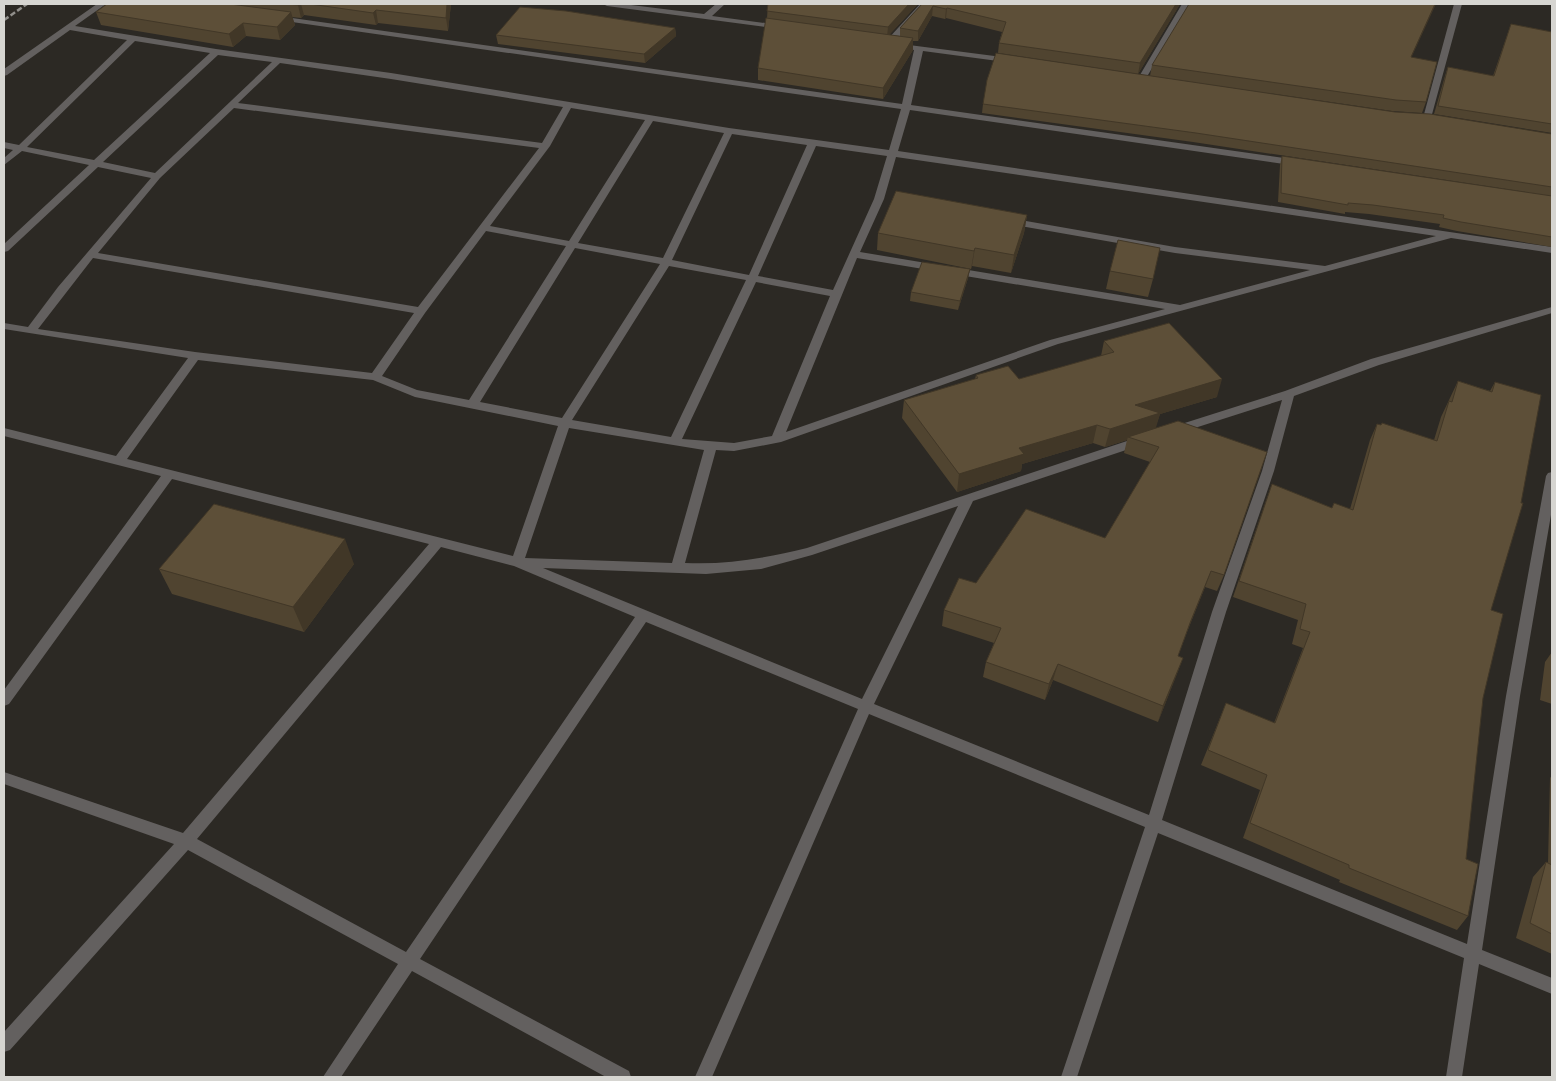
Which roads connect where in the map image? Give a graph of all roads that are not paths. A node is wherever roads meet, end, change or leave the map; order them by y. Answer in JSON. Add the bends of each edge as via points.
{"nodes":[{"id":1,"x":102,"y":4,"type":"edge"},
{"id":2,"x":607,"y":4,"type":"edge"},
{"id":3,"x":721,"y":4,"type":"edge"},
{"id":4,"x":924,"y":4,"type":"edge"},
{"id":5,"x":1186,"y":4,"type":"edge"},
{"id":6,"x":1458,"y":4,"type":"edge"},
{"id":7,"x":264,"y":16,"type":"edge"},
{"id":8,"x":706,"y":17,"type":"junction"},
{"id":9,"x":70,"y":28,"type":"junction"},
{"id":10,"x":793,"y":29,"type":"edge"},
{"id":11,"x":134,"y":38,"type":"junction"},
{"id":12,"x":880,"y":41,"type":"edge"},
{"id":13,"x":890,"y":42,"type":"junction"},
{"id":14,"x":919,"y":48,"type":"junction"},
{"id":15,"x":216,"y":52,"type":"junction"},
{"id":16,"x":278,"y":60,"type":"junction"},
{"id":17,"x":1016,"y":62,"type":"edge"},
{"id":18,"x":4,"y":73,"type":"edge"},
{"id":19,"x":1131,"y":79,"type":"edge"},
{"id":20,"x":1141,"y":80,"type":"junction"},
{"id":21,"x":1151,"y":81,"type":"edge"},
{"id":22,"x":230,"y":104,"type":"junction"},
{"id":23,"x":568,"y":105,"type":"junction"},
{"id":24,"x":906,"y":108,"type":"junction"},
{"id":25,"x":651,"y":117,"type":"junction"},
{"id":26,"x":1437,"y":119,"type":"edge"},
{"id":27,"x":729,"y":131,"type":"junction"},
{"id":28,"x":814,"y":142,"type":"junction"},
{"id":29,"x":4,"y":144,"type":"edge"},
{"id":30,"x":545,"y":146,"type":"junction"},
{"id":31,"x":21,"y":148,"type":"junction"},
{"id":32,"x":893,"y":153,"type":"junction"},
{"id":33,"x":4,"y":162,"type":"edge"},
{"id":34,"x":97,"y":164,"type":"junction"},
{"id":35,"x":1311,"y":165,"type":"edge"},
{"id":36,"x":157,"y":176,"type":"junction"},
{"id":37,"x":1003,"y":220,"type":"edge"},
{"id":38,"x":484,"y":228,"type":"junction"},
{"id":39,"x":1454,"y":234,"type":"junction"},
{"id":40,"x":573,"y":244,"type":"junction"},
{"id":41,"x":4,"y":249,"type":"edge"},
{"id":42,"x":1552,"y":250,"type":"edge"},
{"id":43,"x":853,"y":254,"type":"junction"},
{"id":44,"x":93,"y":255,"type":"junction"},
{"id":45,"x":666,"y":262,"type":"junction"},
{"id":46,"x":1328,"y":269,"type":"junction"},
{"id":47,"x":753,"y":277,"type":"junction"},
{"id":48,"x":836,"y":294,"type":"junction"},
{"id":49,"x":1182,"y":308,"type":"junction"},
{"id":50,"x":1552,"y":310,"type":"edge"},
{"id":51,"x":421,"y":312,"type":"junction"},
{"id":52,"x":4,"y":326,"type":"edge"},
{"id":53,"x":31,"y":331,"type":"junction"},
{"id":54,"x":194,"y":356,"type":"junction"},
{"id":55,"x":375,"y":377,"type":"junction"},
{"id":56,"x":1289,"y":394,"type":"junction"},
{"id":57,"x":472,"y":405,"type":"junction"},
{"id":58,"x":565,"y":423,"type":"junction"},
{"id":59,"x":4,"y":432,"type":"edge"},
{"id":60,"x":1167,"y":432,"type":"edge"},
{"id":61,"x":1149,"y":438,"type":"edge"},
{"id":62,"x":778,"y":439,"type":"junction"},
{"id":63,"x":675,"y":440,"type":"junction"},
{"id":64,"x":711,"y":446,"type":"junction"},
{"id":65,"x":120,"y":460,"type":"junction"},
{"id":66,"x":170,"y":473,"type":"junction"},
{"id":67,"x":1552,"y":476,"type":"edge"},
{"id":68,"x":970,"y":497,"type":"junction"},
{"id":69,"x":439,"y":541,"type":"junction"},
{"id":70,"x":517,"y":562,"type":"junction"},
{"id":71,"x":677,"y":568,"type":"junction"},
{"id":72,"x":643,"y":615,"type":"junction"},
{"id":73,"x":4,"y":700,"type":"edge"},
{"id":74,"x":866,"y":706,"type":"junction"},
{"id":75,"x":4,"y":778,"type":"edge"},
{"id":76,"x":1154,"y":823,"type":"junction"},
{"id":77,"x":186,"y":841,"type":"junction"},
{"id":78,"x":1473,"y":952,"type":"junction"},
{"id":79,"x":409,"y":962,"type":"junction"},
{"id":80,"x":1552,"y":986,"type":"edge"},
{"id":81,"x":4,"y":1044,"type":"edge"},
{"id":82,"x":332,"y":1077,"type":"edge"},
{"id":83,"x":623,"y":1077,"type":"edge"},
{"id":84,"x":702,"y":1077,"type":"edge"},
{"id":85,"x":1068,"y":1077,"type":"edge"},
{"id":86,"x":1454,"y":1077,"type":"edge"}],
"edges":[{"from":1,"to":9,"type":"street"},
{"from":2,"to":8,"type":"street"},
{"from":3,"to":8,"type":"street"},
{"from":4,"to":13,"type":"street"},
{"from":5,"to":20,"type":"street"},
{"from":6,"to":26,"type":"street","via":[[1423,118]]},
{"from":7,"to":24,"type":"street"},
{"from":8,"to":10,"type":"street"},
{"from":9,"to":11,"type":"street"},
{"from":9,"to":18,"type":"street"},
{"from":11,"to":15,"type":"street"},
{"from":11,"to":31,"type":"street"},
{"from":12,"to":13,"type":"street"},
{"from":13,"to":14,"type":"street"},
{"from":14,"to":17,"type":"street"},
{"from":14,"to":24,"type":"street"},
{"from":15,"to":16,"type":"street"},
{"from":15,"to":34,"type":"street"},
{"from":16,"to":22,"type":"street"},
{"from":16,"to":23,"type":"street"},
{"from":19,"to":20,"type":"street"},
{"from":20,"to":21,"type":"street"},
{"from":22,"to":30,"type":"street"},
{"from":22,"to":36,"type":"street"},
{"from":23,"to":25,"type":"street"},
{"from":23,"to":30,"type":"street"},
{"from":24,"to":32,"type":"street"},
{"from":24,"to":35,"type":"street"},
{"from":25,"to":27,"type":"street"},
{"from":25,"to":40,"type":"street"},
{"from":27,"to":28,"type":"street"},
{"from":27,"to":45,"type":"street"},
{"from":28,"to":32,"type":"street"},
{"from":28,"to":47,"type":"street"},
{"from":29,"to":31,"type":"street"},
{"from":30,"to":38,"type":"street"},
{"from":31,"to":33,"type":"street"},
{"from":31,"to":34,"type":"street"},
{"from":32,"to":39,"type":"street"},
{"from":32,"to":43,"type":"street","via":[[883,199]]},
{"from":34,"to":36,"type":"street"},
{"from":34,"to":41,"type":"street"},
{"from":36,"to":44,"type":"street"},
{"from":37,"to":46,"type":"street","via":[[1175,250]]},
{"from":38,"to":40,"type":"street"},
{"from":38,"to":51,"type":"street"},
{"from":39,"to":42,"type":"street"},
{"from":39,"to":46,"type":"street"},
{"from":40,"to":45,"type":"street"},
{"from":40,"to":57,"type":"street"},
{"from":43,"to":48,"type":"street"},
{"from":43,"to":49,"type":"street"},
{"from":44,"to":51,"type":"street"},
{"from":44,"to":53,"type":"street","via":[[62,289]]},
{"from":45,"to":47,"type":"street"},
{"from":45,"to":58,"type":"street"},
{"from":46,"to":49,"type":"street"},
{"from":47,"to":48,"type":"street"},
{"from":47,"to":63,"type":"street"},
{"from":48,"to":62,"type":"street"},
{"from":49,"to":62,"type":"street","via":[[1054,342]]},
{"from":50,"to":56,"type":"street","via":[[1375,362]]},
{"from":51,"to":55,"type":"street"},
{"from":52,"to":53,"type":"street"},
{"from":53,"to":54,"type":"street"},
{"from":54,"to":55,"type":"street"},
{"from":54,"to":65,"type":"street"},
{"from":55,"to":57,"type":"street","via":[[415,393]]},
{"from":56,"to":60,"type":"street"},
{"from":56,"to":76,"type":"street","via":[[1268,471],[1219,612]]},
{"from":57,"to":58,"type":"street"},
{"from":58,"to":63,"type":"street"},
{"from":58,"to":70,"type":"street"},
{"from":59,"to":65,"type":"street"},
{"from":61,"to":68,"type":"street"},
{"from":62,"to":64,"type":"street","via":[[734,447]]},
{"from":63,"to":64,"type":"street"},
{"from":64,"to":71,"type":"street"},
{"from":65,"to":66,"type":"street"},
{"from":66,"to":69,"type":"street"},
{"from":66,"to":73,"type":"street"},
{"from":67,"to":78,"type":"street"},
{"from":68,"to":71,"type":"street","via":[[808,552],[760,564]]},
{"from":68,"to":74,"type":"street"},
{"from":69,"to":70,"type":"street"},
{"from":69,"to":77,"type":"street"},
{"from":70,"to":71,"type":"street"},
{"from":70,"to":72,"type":"street"},
{"from":72,"to":74,"type":"street"},
{"from":72,"to":79,"type":"street"},
{"from":74,"to":76,"type":"street"},
{"from":74,"to":84,"type":"street"},
{"from":75,"to":77,"type":"street"},
{"from":76,"to":78,"type":"street"},
{"from":76,"to":85,"type":"street"},
{"from":77,"to":79,"type":"street"},
{"from":77,"to":81,"type":"street"},
{"from":78,"to":80,"type":"street"},
{"from":78,"to":86,"type":"street"},
{"from":79,"to":82,"type":"street"},
{"from":79,"to":83,"type":"street"}]}
